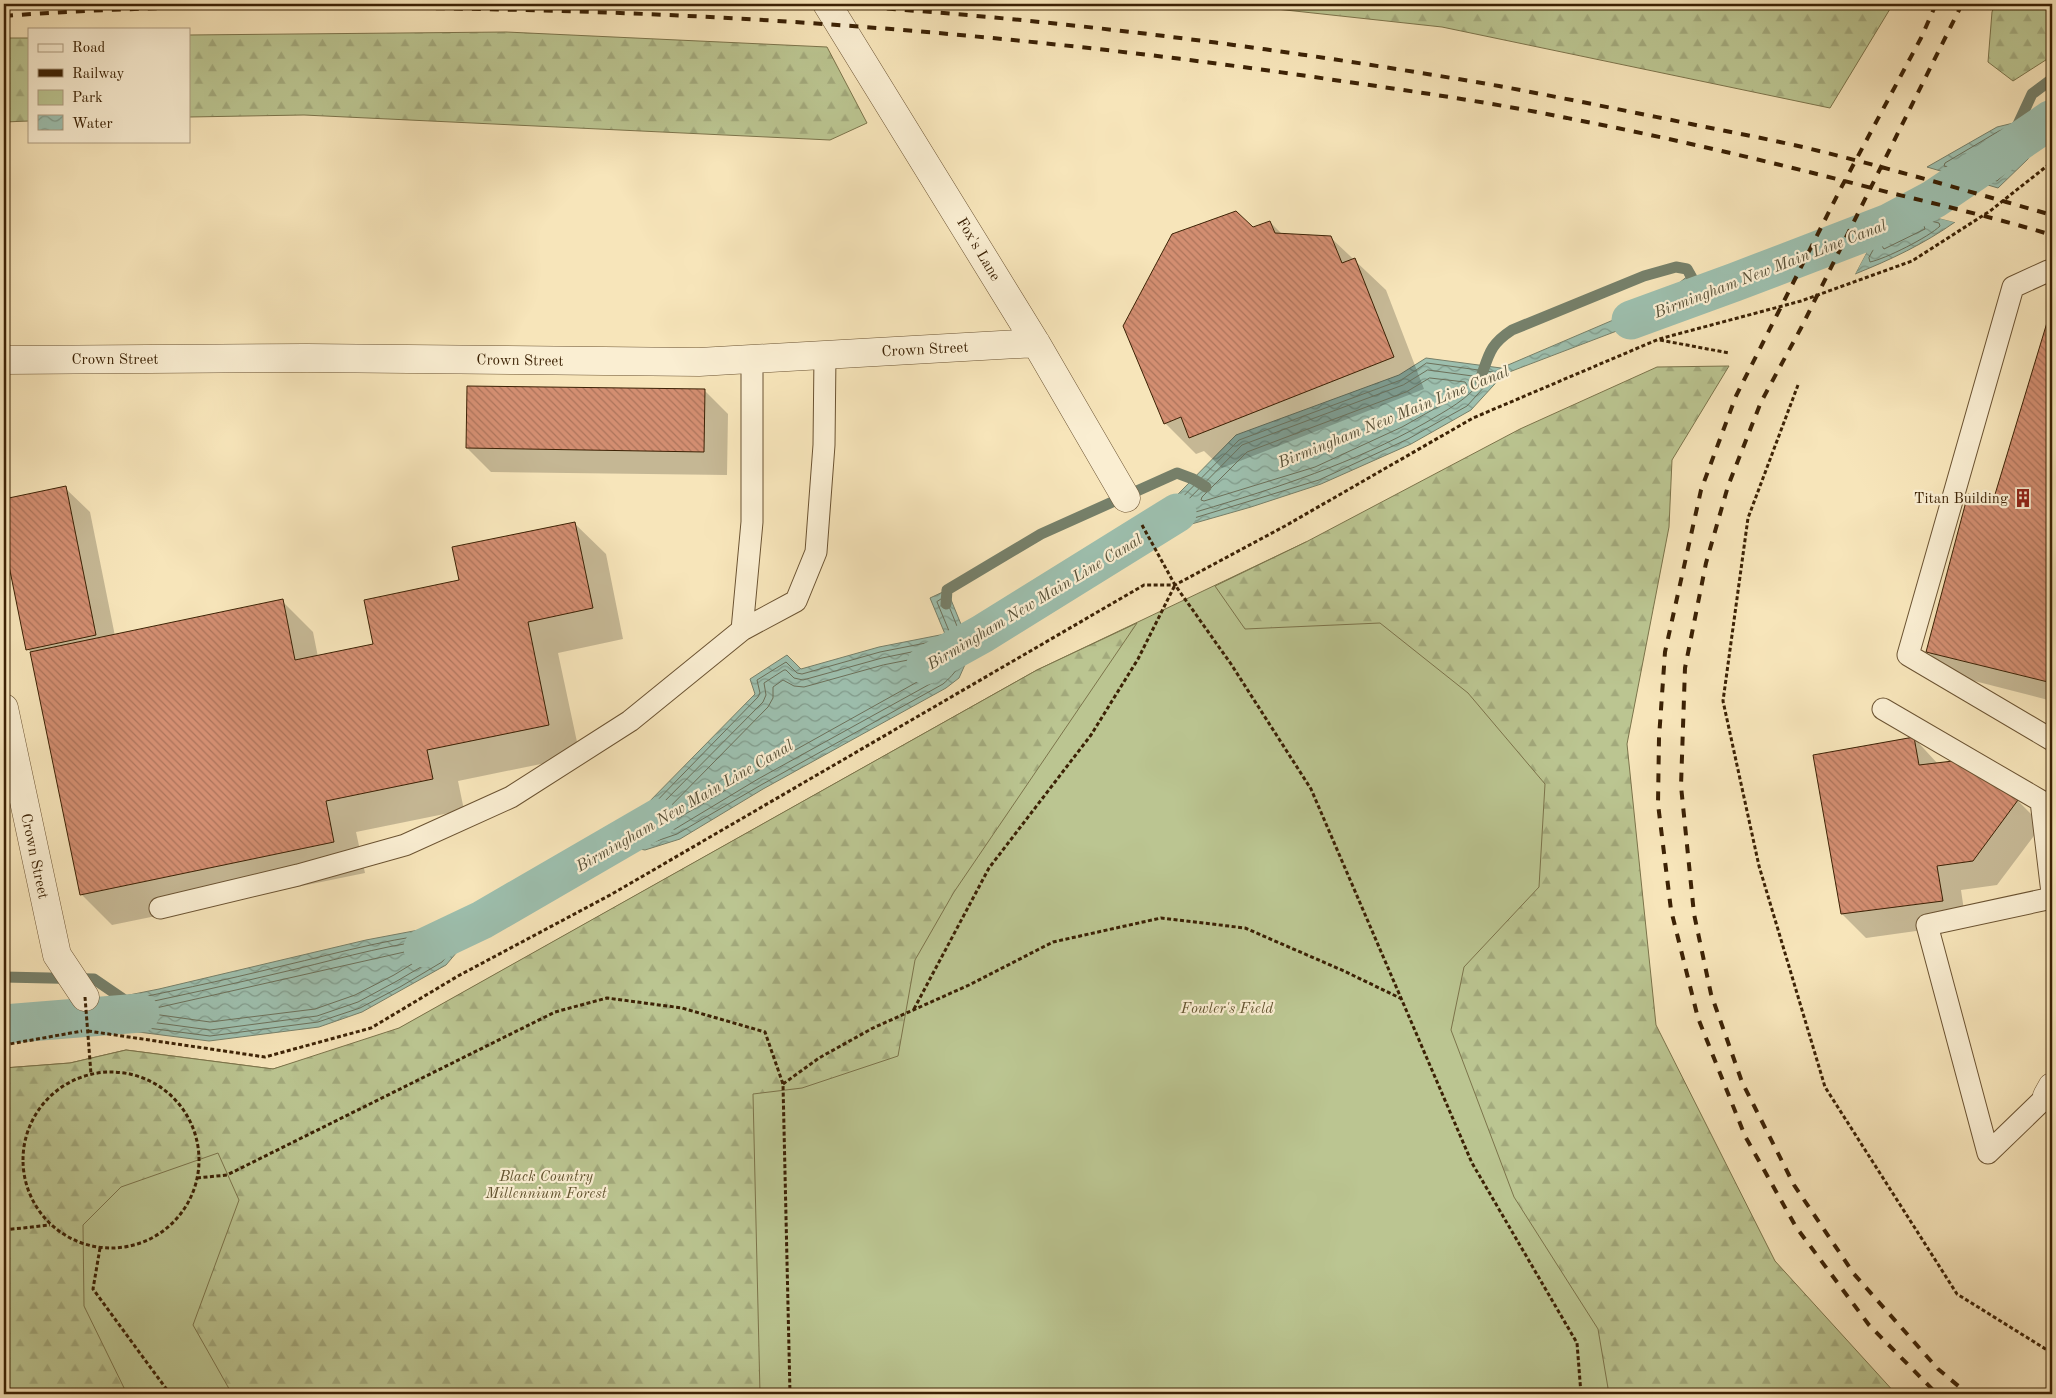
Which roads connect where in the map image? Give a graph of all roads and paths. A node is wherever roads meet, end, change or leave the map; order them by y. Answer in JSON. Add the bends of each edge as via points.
{"nodes":[{"id":1,"x":827,"y":4,"type":"edge"},
{"id":2,"x":2052,"y":162,"type":"edge"},
{"id":3,"x":2052,"y":272,"type":"edge"},
{"id":4,"x":1659,"y":339,"type":"junction"},
{"id":5,"x":1036,"y":343,"type":"junction"},
{"id":6,"x":1729,"y":353,"type":"dead end"},
{"id":7,"x":824,"y":355,"type":"junction"},
{"id":8,"x":752,"y":359,"type":"junction"},
{"id":9,"x":4,"y":360,"type":"edge"},
{"id":10,"x":1798,"y":385,"type":"dead end"},
{"id":11,"x":1126,"y":498,"type":"joint"},
{"id":12,"x":1175,"y":585,"type":"junction"},
{"id":13,"x":742,"y":630,"type":"junction"},
{"id":14,"x":4,"y":708,"type":"edge"},
{"id":15,"x":1883,"y":709,"type":"dead end"},
{"id":16,"x":2052,"y":740,"type":"edge"},
{"id":17,"x":2052,"y":893,"type":"edge"},
{"id":18,"x":2052,"y":898,"type":"edge"},
{"id":19,"x":160,"y":908,"type":"dead end"},
{"id":20,"x":84,"y":997,"type":"joint"},
{"id":21,"x":1403,"y":1000,"type":"junction"},
{"id":22,"x":914,"y":1010,"type":"junction"},
{"id":23,"x":4,"y":1045,"type":"edge"},
{"id":24,"x":91,"y":1074,"type":"junction"},
{"id":25,"x":783,"y":1084,"type":"junction"},
{"id":26,"x":2050,"y":1091,"type":"edge"},
{"id":27,"x":197,"y":1178,"type":"junction"},
{"id":28,"x":50,"y":1225,"type":"junction"},
{"id":29,"x":4,"y":1230,"type":"edge"},
{"id":30,"x":100,"y":1248,"type":"junction"},
{"id":31,"x":2052,"y":1353,"type":"edge"},
{"id":32,"x":170,"y":1394,"type":"edge"},
{"id":33,"x":790,"y":1394,"type":"edge"},
{"id":34,"x":1581,"y":1394,"type":"edge"}],
"edges":[{"from":1,"to":5,"type":"street","name":"Fox's Lane"},
{"from":2,"to":4,"type":"path","via":[[1990,211],[1912,261],[1801,301]]},
{"from":3,"to":16,"type":"lane","via":[[2013,288],[1908,655]]},
{"from":4,"to":6,"type":"path"},
{"from":4,"to":12,"type":"path","via":[[1472,418]]},
{"from":5,"to":7,"type":"street","name":"Crown Street"},
{"from":5,"to":11,"type":"street","name":"Fox's Lane"},
{"from":7,"to":8,"type":"street","name":"Crown Street"},
{"from":7,"to":13,"type":"lane","via":[[824,445],[816,552],[796,601]]},
{"from":8,"to":9,"type":"street","name":"Crown Street","via":[[700,362],[307,358]]},
{"from":8,"to":13,"type":"lane","via":[[752,522]]},
{"from":10,"to":31,"type":"path","via":[[1748,518],[1723,701],[1759,866],[1825,1087],[1957,1294]]},
{"from":11,"to":12,"type":"path"},
{"from":12,"to":21,"type":"path","via":[[1231,664],[1311,789]]},
{"from":12,"to":22,"type":"path","via":[[1138,659],[1091,735],[989,868]]},
{"from":12,"to":23,"type":"path","via":[[1144,584],[612,894],[458,976],[371,1028],[265,1057],[84,1030]]},
{"from":13,"to":19,"type":"lane","via":[[630,721],[512,797],[405,845]]},
{"from":14,"to":20,"type":"street","name":"Crown Street","via":[[57,955]]},
{"from":15,"to":17,"type":"lane","via":[[2041,801]]},
{"from":18,"to":26,"type":"lane","via":[[1927,925],[1988,1153]]},
{"from":20,"to":24,"type":"path","bridge":true},
{"from":21,"to":22,"type":"path","via":[[1245,928],[1161,918],[1054,942]]},
{"from":21,"to":34,"type":"path","via":[[1472,1163],[1577,1343]]},
{"from":22,"to":25,"type":"path","via":[[819,1058]]},
{"from":24,"to":27,"type":"path","via":[[111,1072],[137,1076],[160,1087],[180,1104],[192,1127],[198,1152]]},
{"from":24,"to":28,"type":"path","via":[[62,1086],[42,1104],[29,1127],[23,1153],[24,1179],[34,1204]]},
{"from":25,"to":27,"type":"path","via":[[765,1032],[682,1008],[607,998],[555,1012],[227,1175]]},
{"from":25,"to":33,"type":"path"},
{"from":27,"to":30,"type":"path","via":[[188,1202],[172,1223],[151,1238],[126,1247]]},
{"from":28,"to":29,"type":"path"},
{"from":28,"to":30,"type":"path","via":[[74,1240]]},
{"from":30,"to":32,"type":"path","via":[[93,1290]]}]}
